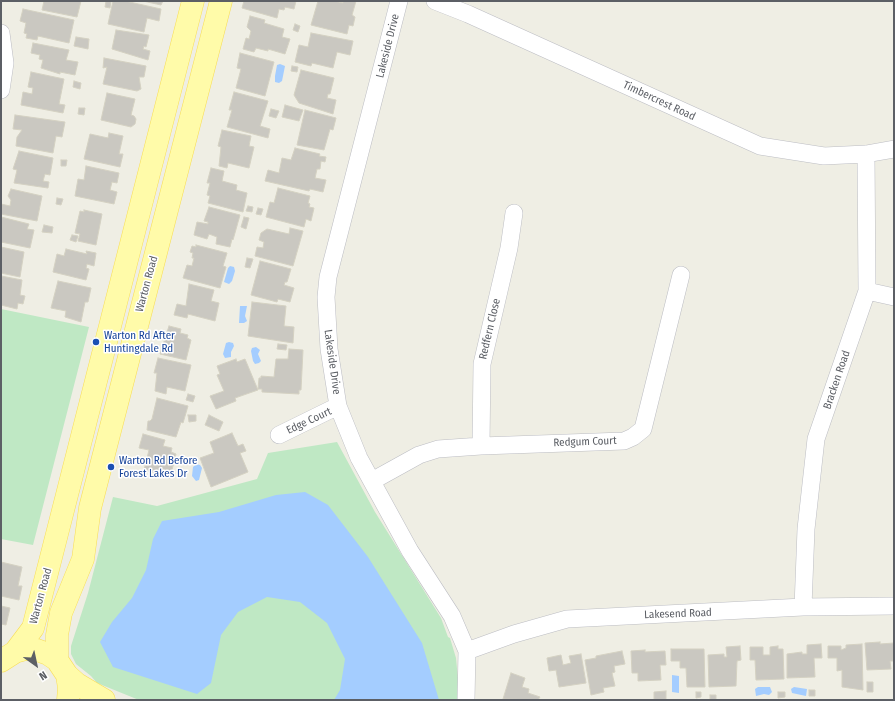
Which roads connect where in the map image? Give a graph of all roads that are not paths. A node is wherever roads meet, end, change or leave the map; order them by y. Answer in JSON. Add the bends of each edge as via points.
{"nodes":[{"id":1,"x":193,"y":1,"type":"edge"},
{"id":2,"x":220,"y":1,"type":"edge"},
{"id":3,"x":400,"y":1,"type":"edge"},
{"id":4,"x":434,"y":1,"type":"edge"},
{"id":5,"x":1,"y":33,"type":"edge"},
{"id":6,"x":1,"y":90,"type":"edge"},
{"id":7,"x":894,"y":149,"type":"edge"},
{"id":8,"x":866,"y":154,"type":"junction"},
{"id":9,"x":514,"y":213,"type":"dead end"},
{"id":10,"x":681,"y":275,"type":"dead end"},
{"id":11,"x":868,"y":291,"type":"junction"},
{"id":12,"x":894,"y":297,"type":"edge"},
{"id":13,"x":338,"y":406,"type":"junction"},
{"id":14,"x":279,"y":435,"type":"dead end"},
{"id":15,"x":481,"y":446,"type":"junction"},
{"id":16,"x":372,"y":481,"type":"junction"},
{"id":17,"x":894,"y":606,"type":"edge"},
{"id":18,"x":804,"y":607,"type":"junction"},
{"id":19,"x":467,"y":651,"type":"junction"},
{"id":20,"x":8,"y":656,"type":"edge"},
{"id":21,"x":62,"y":668,"type":"junction"},
{"id":22,"x":68,"y":700,"type":"edge"},
{"id":23,"x":104,"y":700,"type":"edge"},
{"id":24,"x":466,"y":700,"type":"edge"}],
"edges":[{"from":1,"to":20,"type":"main road","name":"Warton Road","via":[[33,628]]},
{"from":2,"to":21,"type":"main road","name":"Warton Road","via":[[90,508],[83,559],[61,613],[57,635]]},
{"from":3,"to":13,"type":"street","name":"Lakeside Drive","via":[[328,277],[328,349]]},
{"from":4,"to":8,"type":"street","name":"Timbercrest Road","via":[[476,17],[760,146],[824,156]]},
{"from":5,"to":6,"type":"street","via":[[5,63]]},
{"from":7,"to":8,"type":"street","name":"Timbercrest Road"},
{"from":8,"to":11,"type":"street","name":"Bracken Road"},
{"from":9,"to":15,"type":"street","name":"Redfern Close","via":[[509,248],[482,364]]},
{"from":10,"to":15,"type":"street","name":"Redgum Court","via":[[643,429],[624,441]]},
{"from":11,"to":12,"type":"street"},
{"from":11,"to":18,"type":"street","name":"Bracken Road","via":[[816,440],[806,529]]},
{"from":13,"to":14,"type":"street","name":"Edge Court"},
{"from":13,"to":16,"type":"street","name":"Lakeside Drive","via":[[356,451]]},
{"from":15,"to":16,"type":"street","name":"Redgum Court","via":[[431,451]]},
{"from":16,"to":19,"type":"street","name":"Lakeside Drive","via":[[410,551],[452,616]]},
{"from":17,"to":18,"type":"street","name":"Lakesend Road"},
{"from":18,"to":19,"type":"street","name":"Lakesend Road","via":[[567,619]]},
{"from":19,"to":24,"type":"street","name":"Lakeside Drive"},
{"from":20,"to":21,"type":"main road","name":"Warton Road","via":[[26,649],[37,650],[48,654]]},
{"from":21,"to":22,"type":"main road","name":"Warton Road","via":[[70,688]]},
{"from":21,"to":23,"type":"main road","via":[[77,684]]}]}
